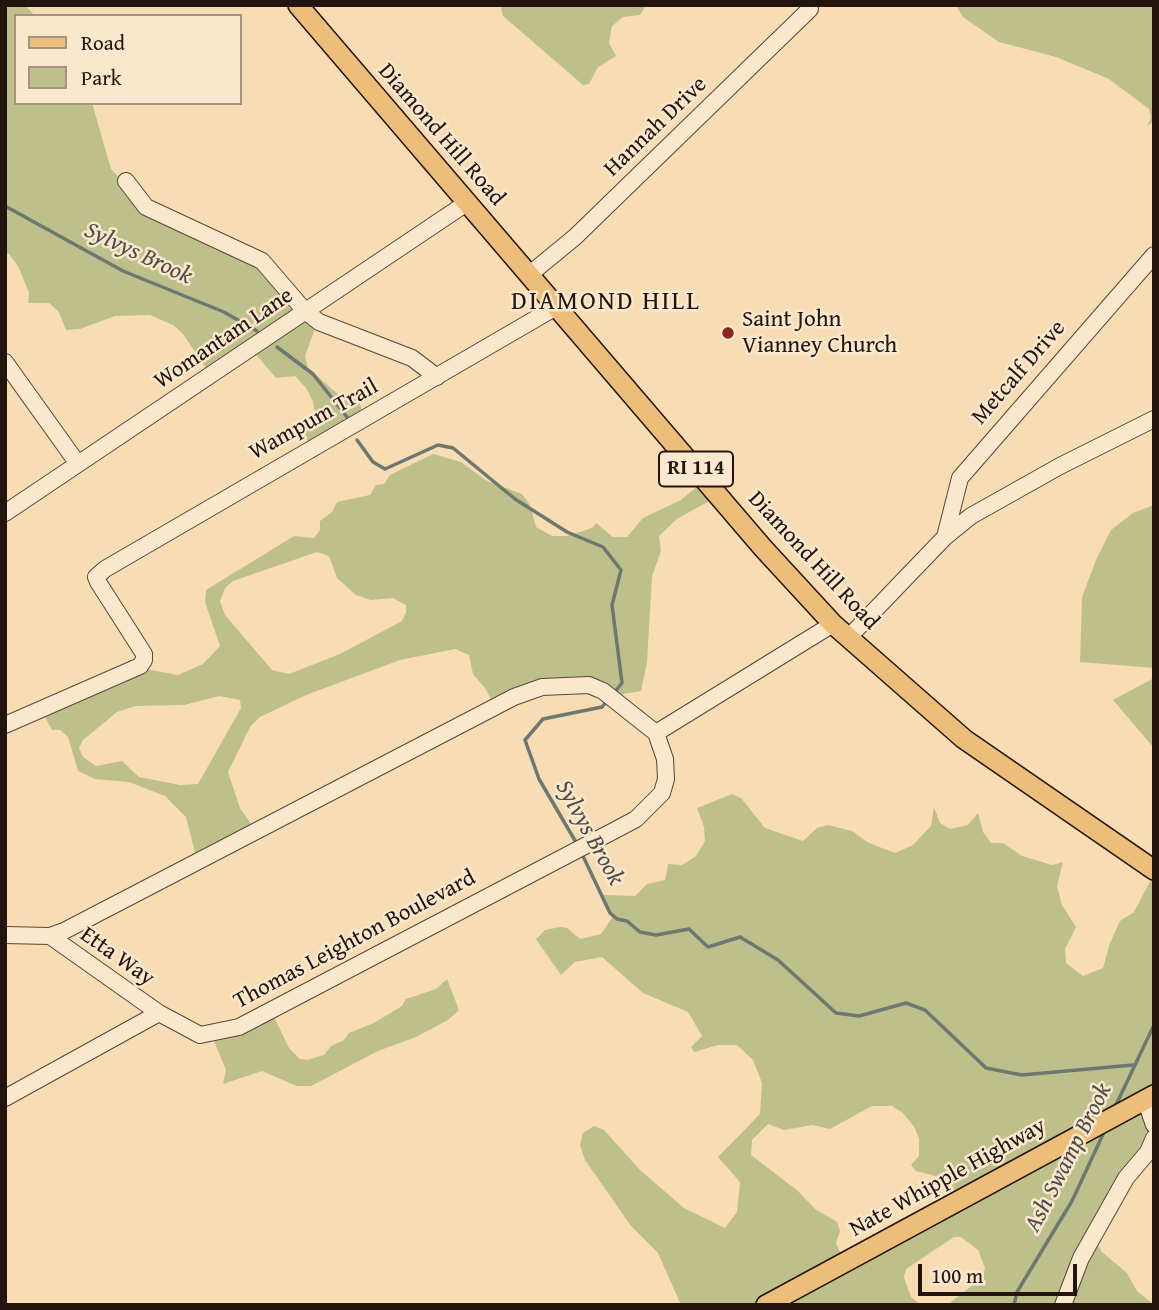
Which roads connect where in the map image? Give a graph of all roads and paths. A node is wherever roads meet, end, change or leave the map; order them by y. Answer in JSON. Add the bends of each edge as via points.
{"nodes":[{"id":1,"x":298,"y":5,"type":"edge"},
{"id":2,"x":810,"y":9,"type":"dead end"},
{"id":3,"x":126,"y":181,"type":"dead end"},
{"id":4,"x":468,"y":202,"type":"junction"},
{"id":5,"x":1154,"y":255,"type":"edge"},
{"id":6,"x":530,"y":274,"type":"junction"},
{"id":7,"x":556,"y":307,"type":"junction"},
{"id":8,"x":304,"y":311,"type":"junction"},
{"id":9,"x":5,"y":362,"type":"edge"},
{"id":10,"x":437,"y":377,"type":"junction"},
{"id":11,"x":1154,"y":419,"type":"edge"},
{"id":12,"x":78,"y":464,"type":"junction"},
{"id":13,"x":5,"y":513,"type":"edge"},
{"id":14,"x":945,"y":537,"type":"junction"},
{"id":15,"x":833,"y":624,"type":"junction"},
{"id":16,"x":848,"y":638,"type":"junction"},
{"id":17,"x":5,"y":725,"type":"edge"},
{"id":18,"x":656,"y":733,"type":"junction"},
{"id":19,"x":1154,"y":870,"type":"edge"},
{"id":20,"x":5,"y":935,"type":"edge"},
{"id":21,"x":50,"y":936,"type":"junction"},
{"id":22,"x":159,"y":1013,"type":"junction"},
{"id":23,"x":1149,"y":1096,"type":"edge"},
{"id":24,"x":5,"y":1098,"type":"edge"},
{"id":25,"x":1154,"y":1125,"type":"edge"},
{"id":26,"x":1154,"y":1139,"type":"edge"},
{"id":27,"x":766,"y":1305,"type":"edge"},
{"id":28,"x":1063,"y":1305,"type":"edge"}],
"edges":[{"from":1,"to":4,"type":"main road","name":"Diamond Hill Road","number":"RI 114"},
{"from":2,"to":6,"type":"street","name":"Hannah Drive","via":[[575,237]]},
{"from":3,"to":8,"type":"street","via":[[146,206],[262,261]]},
{"from":4,"to":6,"type":"main road","name":"Diamond Hill Road","number":"RI 114"},
{"from":4,"to":8,"type":"street","name":"Womantam Lane"},
{"from":5,"to":14,"type":"street","name":"Metcalf Drive","via":[[960,478]]},
{"from":6,"to":7,"type":"main road","name":"Diamond Hill Road","number":"RI 114"},
{"from":7,"to":10,"type":"street","name":"Wampum Trail"},
{"from":7,"to":15,"type":"main road","name":"Diamond Hill Road","number":"RI 114"},
{"from":8,"to":10,"type":"street","via":[[318,322],[412,358]]},
{"from":8,"to":12,"type":"street","name":"Womantam Lane"},
{"from":9,"to":12,"type":"street"},
{"from":10,"to":17,"type":"street","name":"Wampum Trail","via":[[243,486],[96,577],[144,660],[140,666]]},
{"from":11,"to":14,"type":"street","name":"Metcalf Drive","via":[[971,516]]},
{"from":12,"to":13,"type":"street","name":"Womantam Lane"},
{"from":14,"to":16,"type":"street","name":"Metcalf Drive"},
{"from":15,"to":16,"type":"main road","name":"Diamond Hill Road","number":"RI 114"},
{"from":15,"to":18,"type":"street"},
{"from":16,"to":19,"type":"main road","name":"Diamond Hill Road","number":"RI 114","via":[[964,739]]},
{"from":18,"to":21,"type":"street","via":[[589,685],[557,685],[514,697]]},
{"from":18,"to":22,"type":"street","name":"Thomas Leighton Boulevard","via":[[666,779],[662,793],[636,819],[239,1027],[200,1035]]},
{"from":20,"to":21,"type":"street"},
{"from":21,"to":22,"type":"street","name":"Etta Way"},
{"from":22,"to":24,"type":"street"},
{"from":23,"to":25,"type":"street"},
{"from":23,"to":27,"type":"main road","name":"Nate Whipple Highway"},
{"from":26,"to":28,"type":"street","via":[[1081,1258]]}]}
